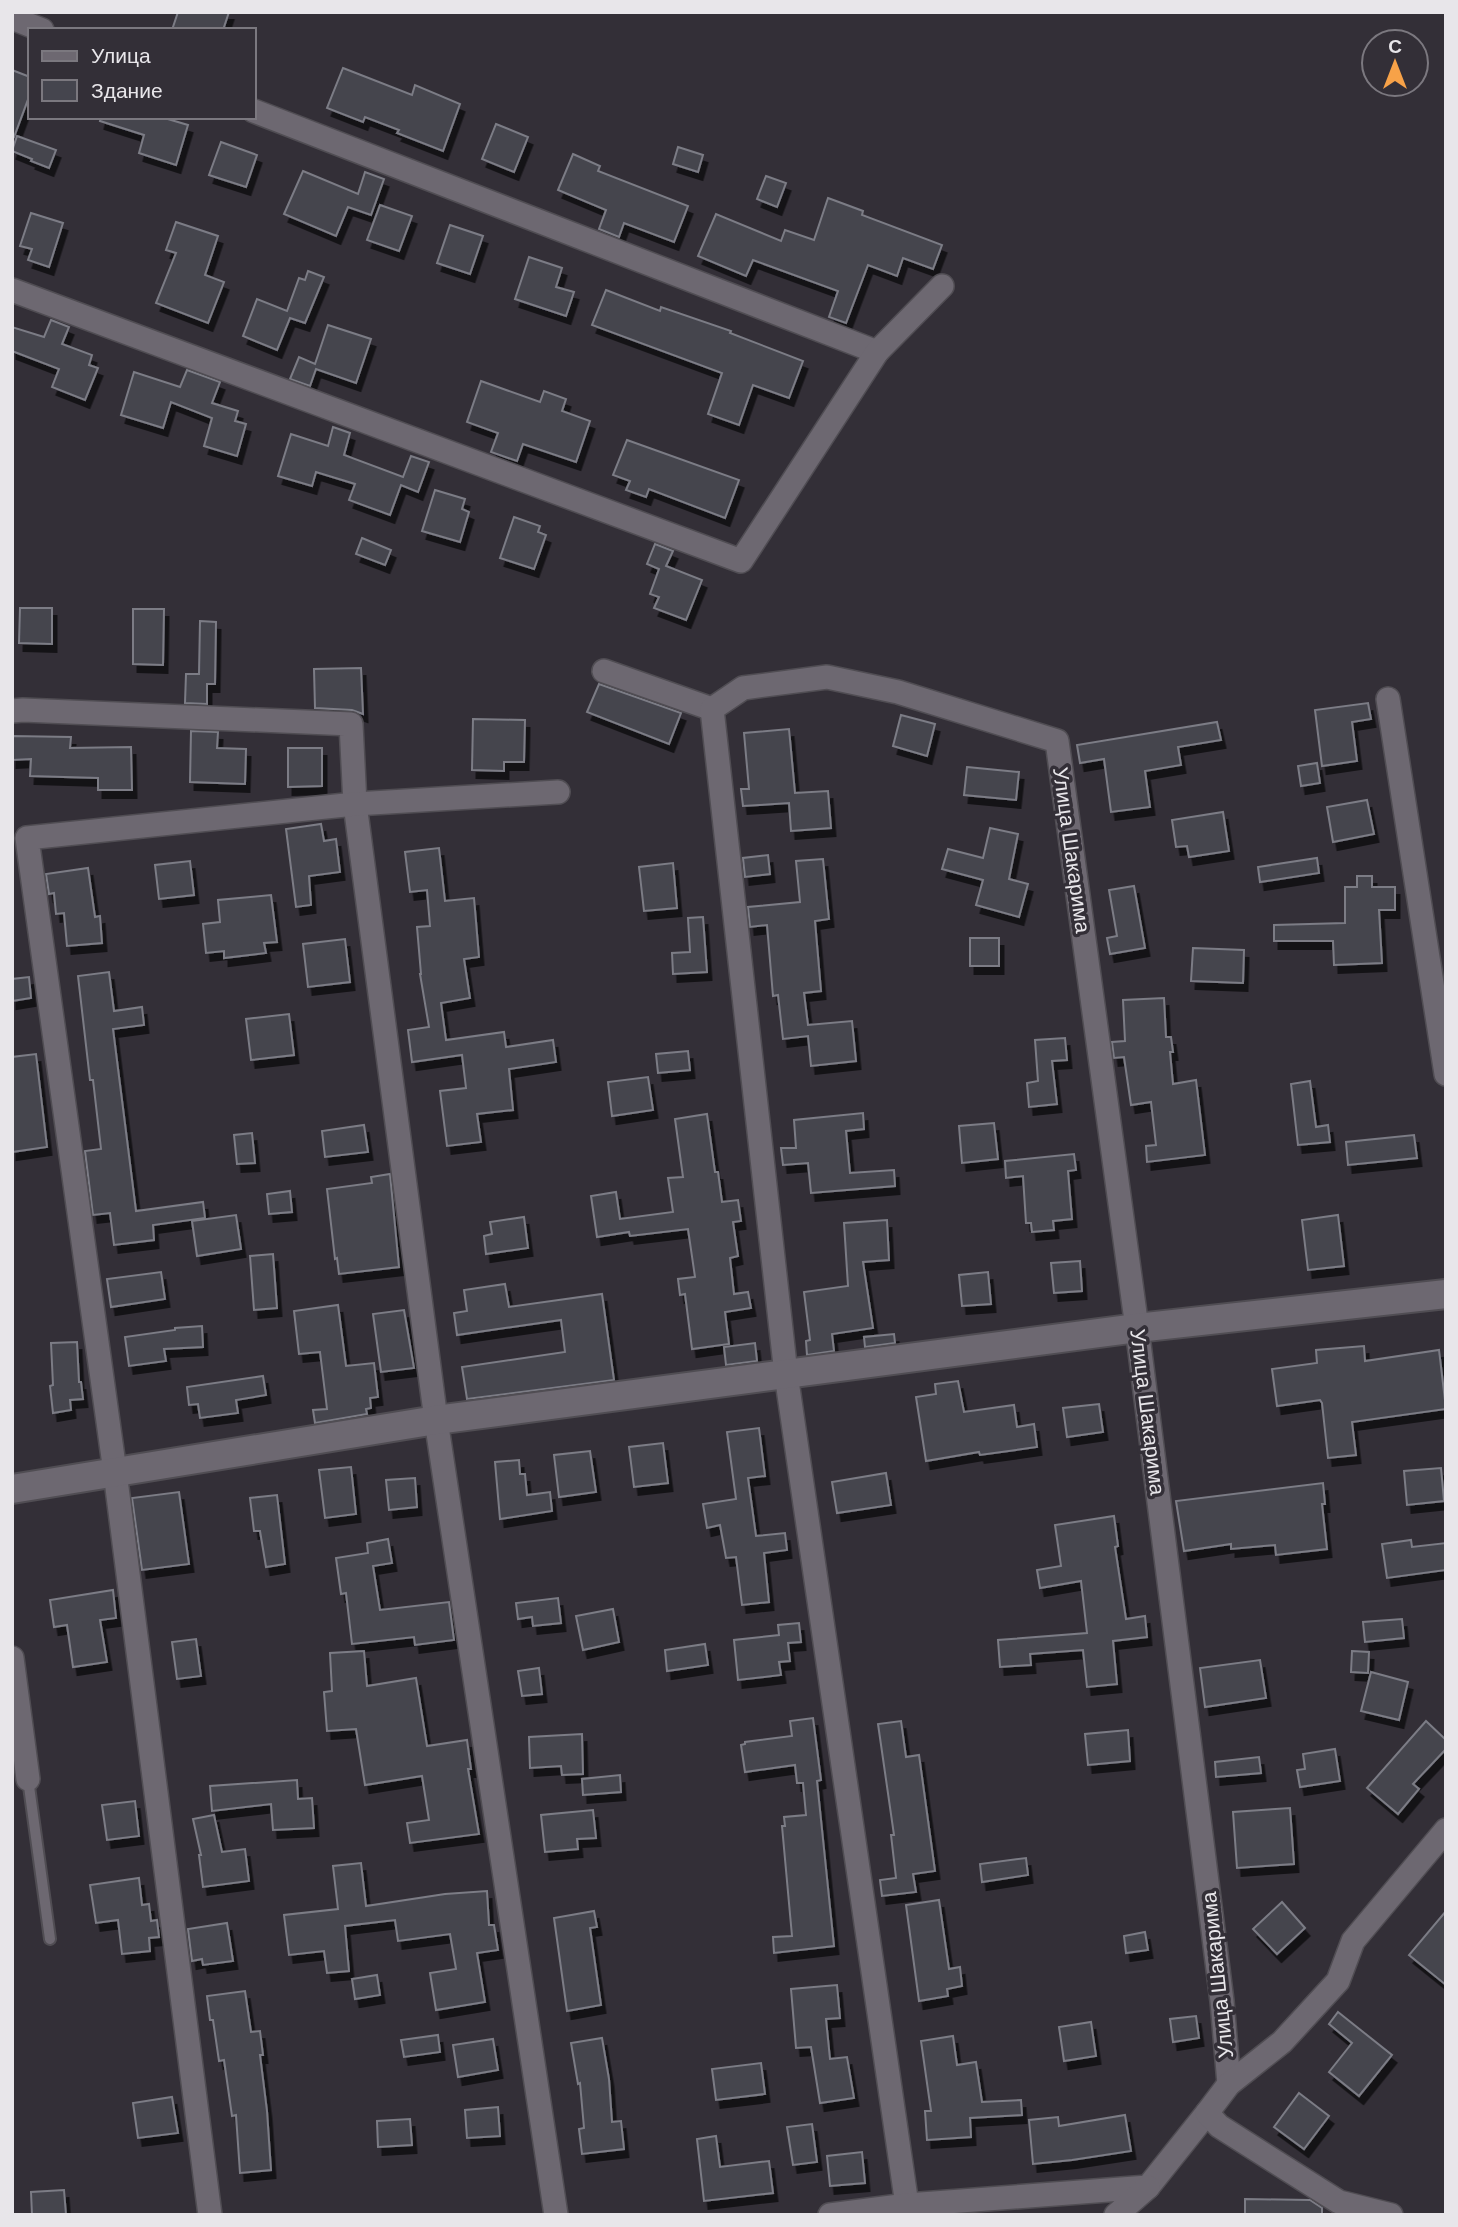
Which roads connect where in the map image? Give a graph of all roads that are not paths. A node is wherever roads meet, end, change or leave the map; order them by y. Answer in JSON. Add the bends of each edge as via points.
{"nodes":[{"id":1,"x":12,"y":18,"type":"edge"},
{"id":2,"x":37,"y":28,"type":"edge"},
{"id":3,"x":256,"y":112,"type":"edge"},
{"id":4,"x":942,"y":286,"type":"dead end"},
{"id":5,"x":12,"y":290,"type":"edge"},
{"id":6,"x":877,"y":352,"type":"junction"},
{"id":7,"x":604,"y":671,"type":"dead end"},
{"id":8,"x":1388,"y":699,"type":"dead end"},
{"id":9,"x":712,"y":709,"type":"junction"},
{"id":10,"x":12,"y":711,"type":"edge"},
{"id":11,"x":558,"y":792,"type":"dead end"},
{"id":12,"x":355,"y":804,"type":"junction"},
{"id":13,"x":1446,"y":1074,"type":"edge"},
{"id":14,"x":1446,"y":1294,"type":"edge"},
{"id":15,"x":1138,"y":1328,"type":"junction"},
{"id":16,"x":786,"y":1374,"type":"junction"},
{"id":17,"x":436,"y":1420,"type":"junction"},
{"id":18,"x":115,"y":1472,"type":"junction"},
{"id":19,"x":12,"y":1489,"type":"edge"},
{"id":20,"x":12,"y":1658,"type":"edge"},
{"id":21,"x":29,"y":1779,"type":"joint"},
{"id":22,"x":1446,"y":1829,"type":"edge"},
{"id":23,"x":50,"y":1939,"type":"dead end"},
{"id":24,"x":1229,"y":2084,"type":"junction"},
{"id":25,"x":1207,"y":2113,"type":"junction"},
{"id":26,"x":1148,"y":2187,"type":"junction"},
{"id":27,"x":907,"y":2206,"type":"junction"},
{"id":28,"x":210,"y":2215,"type":"edge"},
{"id":29,"x":556,"y":2215,"type":"edge"},
{"id":30,"x":830,"y":2215,"type":"edge"},
{"id":31,"x":1116,"y":2215,"type":"edge"},
{"id":32,"x":1391,"y":2215,"type":"edge"}],
"edges":[{"from":1,"to":2,"type":"street"},
{"from":3,"to":6,"type":"street"},
{"from":4,"to":6,"type":"street"},
{"from":5,"to":6,"type":"street","via":[[741,561]]},
{"from":7,"to":9,"type":"street"},
{"from":8,"to":13,"type":"street"},
{"from":9,"to":15,"type":"street","name":"Улица Шакарима","via":[[743,688],[827,677],[898,692],[1057,741]]},
{"from":9,"to":16,"type":"street"},
{"from":10,"to":12,"type":"street","via":[[351,724]]},
{"from":11,"to":12,"type":"street"},
{"from":12,"to":17,"type":"street"},
{"from":12,"to":18,"type":"street","via":[[27,838]]},
{"from":14,"to":15,"type":"street"},
{"from":15,"to":16,"type":"street"},
{"from":15,"to":24,"type":"street","name":"Улица Шакарима"},
{"from":16,"to":17,"type":"street"},
{"from":16,"to":27,"type":"street"},
{"from":17,"to":18,"type":"street"},
{"from":17,"to":29,"type":"street"},
{"from":18,"to":19,"type":"street"},
{"from":18,"to":28,"type":"street"},
{"from":20,"to":21,"type":"street"},
{"from":21,"to":23,"type":"lane"},
{"from":22,"to":24,"type":"street","via":[[1353,1941],[1338,1981],[1282,2042]]},
{"from":24,"to":25,"type":"street"},
{"from":25,"to":26,"type":"street"},
{"from":25,"to":32,"type":"street","via":[[1219,2126],[1339,2202]]},
{"from":26,"to":27,"type":"street"},
{"from":26,"to":31,"type":"street"},
{"from":27,"to":30,"type":"street"}]}
